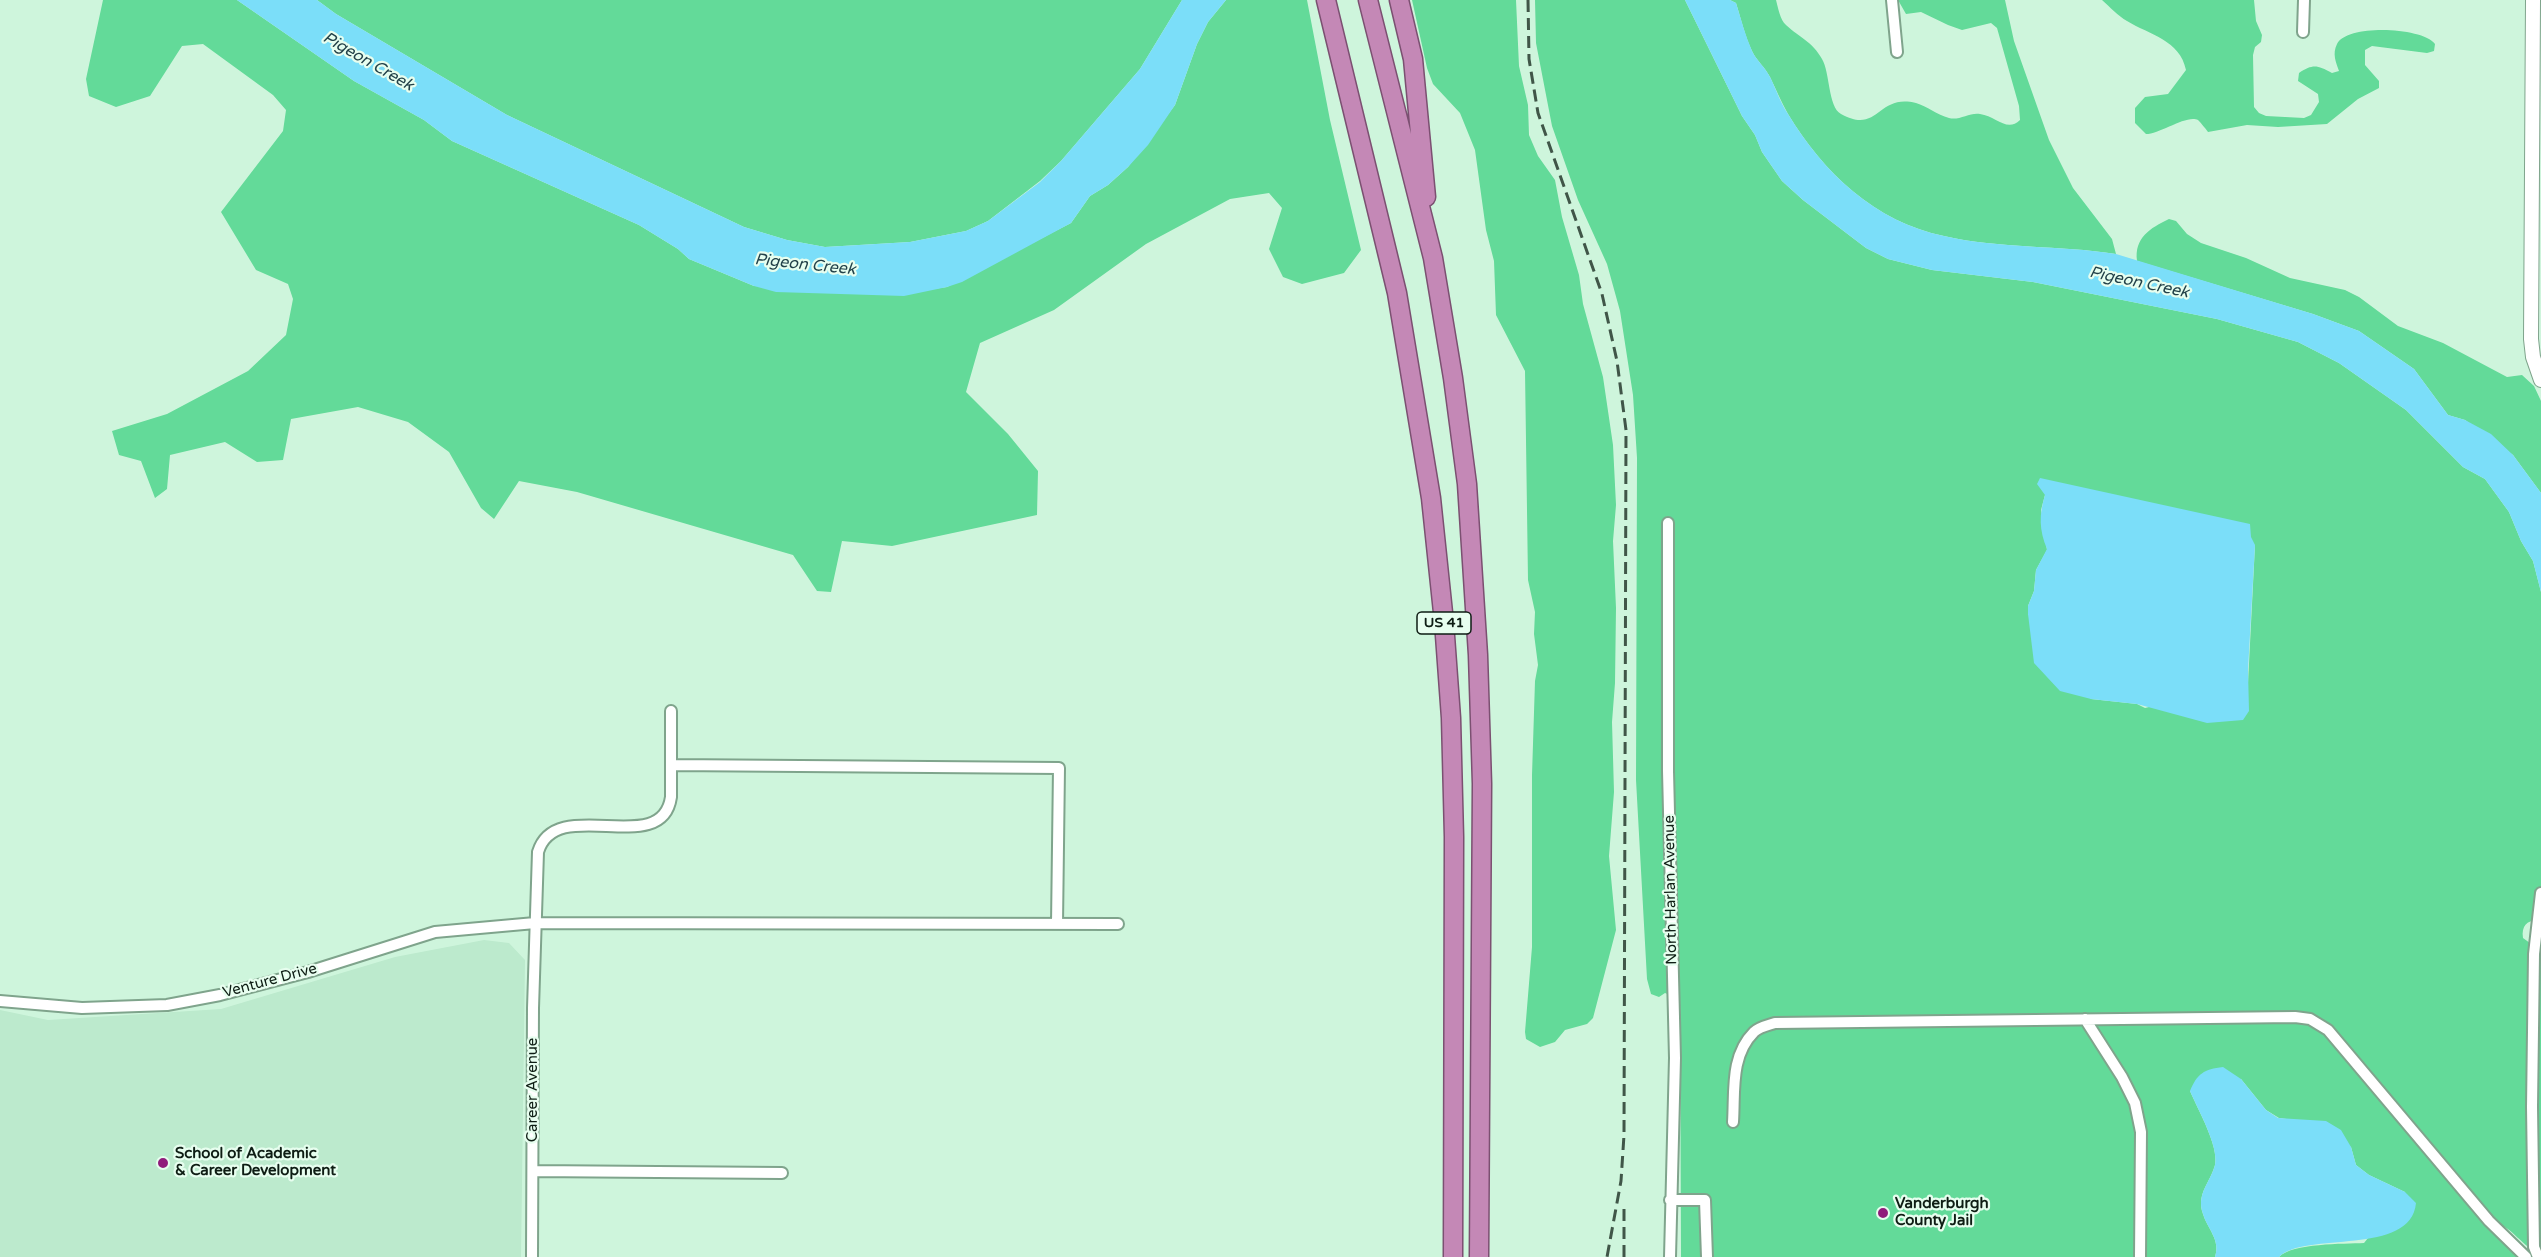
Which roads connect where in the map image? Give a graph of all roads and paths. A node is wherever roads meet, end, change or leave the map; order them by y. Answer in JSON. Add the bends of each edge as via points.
{"nodes":[{"id":1,"x":1326,"y":0,"type":"edge"},
{"id":2,"x":1368,"y":0,"type":"edge"},
{"id":3,"x":1399,"y":0,"type":"edge"},
{"id":4,"x":1892,"y":0,"type":"edge"},
{"id":5,"x":2304,"y":0,"type":"edge"},
{"id":6,"x":2533,"y":0,"type":"edge"},
{"id":7,"x":2303,"y":32,"type":"dead end"},
{"id":8,"x":1897,"y":52,"type":"dead end"},
{"id":9,"x":2536,"y":240,"type":"edge"},
{"id":10,"x":1432,"y":258,"type":"junction"},
{"id":11,"x":2541,"y":380,"type":"edge"},
{"id":12,"x":1668,"y":523,"type":"dead end"},
{"id":13,"x":671,"y":711,"type":"dead end"},
{"id":14,"x":671,"y":765,"type":"junction"},
{"id":15,"x":2541,"y":893,"type":"edge"},
{"id":16,"x":535,"y":923,"type":"junction"},
{"id":17,"x":1058,"y":924,"type":"junction"},
{"id":18,"x":1118,"y":924,"type":"dead end"},
{"id":19,"x":0,"y":1001,"type":"edge"},
{"id":20,"x":2085,"y":1020,"type":"junction"},
{"id":21,"x":1733,"y":1122,"type":"dead end"},
{"id":22,"x":533,"y":1171,"type":"junction"},
{"id":23,"x":782,"y":1173,"type":"dead end"},
{"id":24,"x":1670,"y":1200,"type":"junction"},
{"id":25,"x":532,"y":1257,"type":"edge"},
{"id":26,"x":1453,"y":1257,"type":"edge"},
{"id":27,"x":1479,"y":1257,"type":"edge"},
{"id":28,"x":1670,"y":1257,"type":"edge"},
{"id":29,"x":1707,"y":1257,"type":"edge"},
{"id":30,"x":2140,"y":1257,"type":"edge"},
{"id":31,"x":2526,"y":1257,"type":"edge"},
{"id":32,"x":2538,"y":1257,"type":"edge"}],
"edges":[{"from":1,"to":26,"type":"highway","number":"US 41","via":[[1397,293],[1431,498],[1444,622],[1454,837]]},
{"from":2,"to":10,"type":"highway","number":"US 41"},
{"from":3,"to":10,"type":"highway","via":[[1415,79]]},
{"from":4,"to":8,"type":"street"},
{"from":5,"to":7,"type":"street"},
{"from":6,"to":9,"type":"street"},
{"from":9,"to":11,"type":"street","via":[[2531,339]]},
{"from":10,"to":27,"type":"highway","number":"US 41","via":[[1467,484],[1478,655],[1482,784]]},
{"from":12,"to":24,"type":"street","name":"North Harlan Avenue","via":[[1668,771],[1675,1058]]},
{"from":13,"to":14,"type":"street"},
{"from":14,"to":16,"type":"street","name":"Career Avenue","via":[[670,802],[654,822],[637,827],[569,826],[556,830],[539,846]]},
{"from":14,"to":17,"type":"street","via":[[1059,768]]},
{"from":15,"to":32,"type":"street","via":[[2534,954],[2532,1107],[2534,1247]]},
{"from":16,"to":17,"type":"street","name":"Venture Drive"},
{"from":16,"to":19,"type":"street","name":"Venture Drive","via":[[435,932],[308,972],[167,1005],[82,1008]]},
{"from":16,"to":22,"type":"street","name":"Career Avenue"},
{"from":17,"to":18,"type":"street","name":"Venture Drive"},
{"from":20,"to":21,"type":"street","via":[[1775,1023],[1755,1031],[1736,1063]]},
{"from":20,"to":30,"type":"street","via":[[2135,1103],[2140,1132]]},
{"from":20,"to":31,"type":"street","via":[[2310,1019],[2328,1030],[2489,1221]]},
{"from":22,"to":23,"type":"street"},
{"from":22,"to":25,"type":"street","name":"Career Avenue"},
{"from":24,"to":28,"type":"street","name":"North Harlan Avenue"},
{"from":24,"to":29,"type":"street","via":[[1705,1200]]}]}
